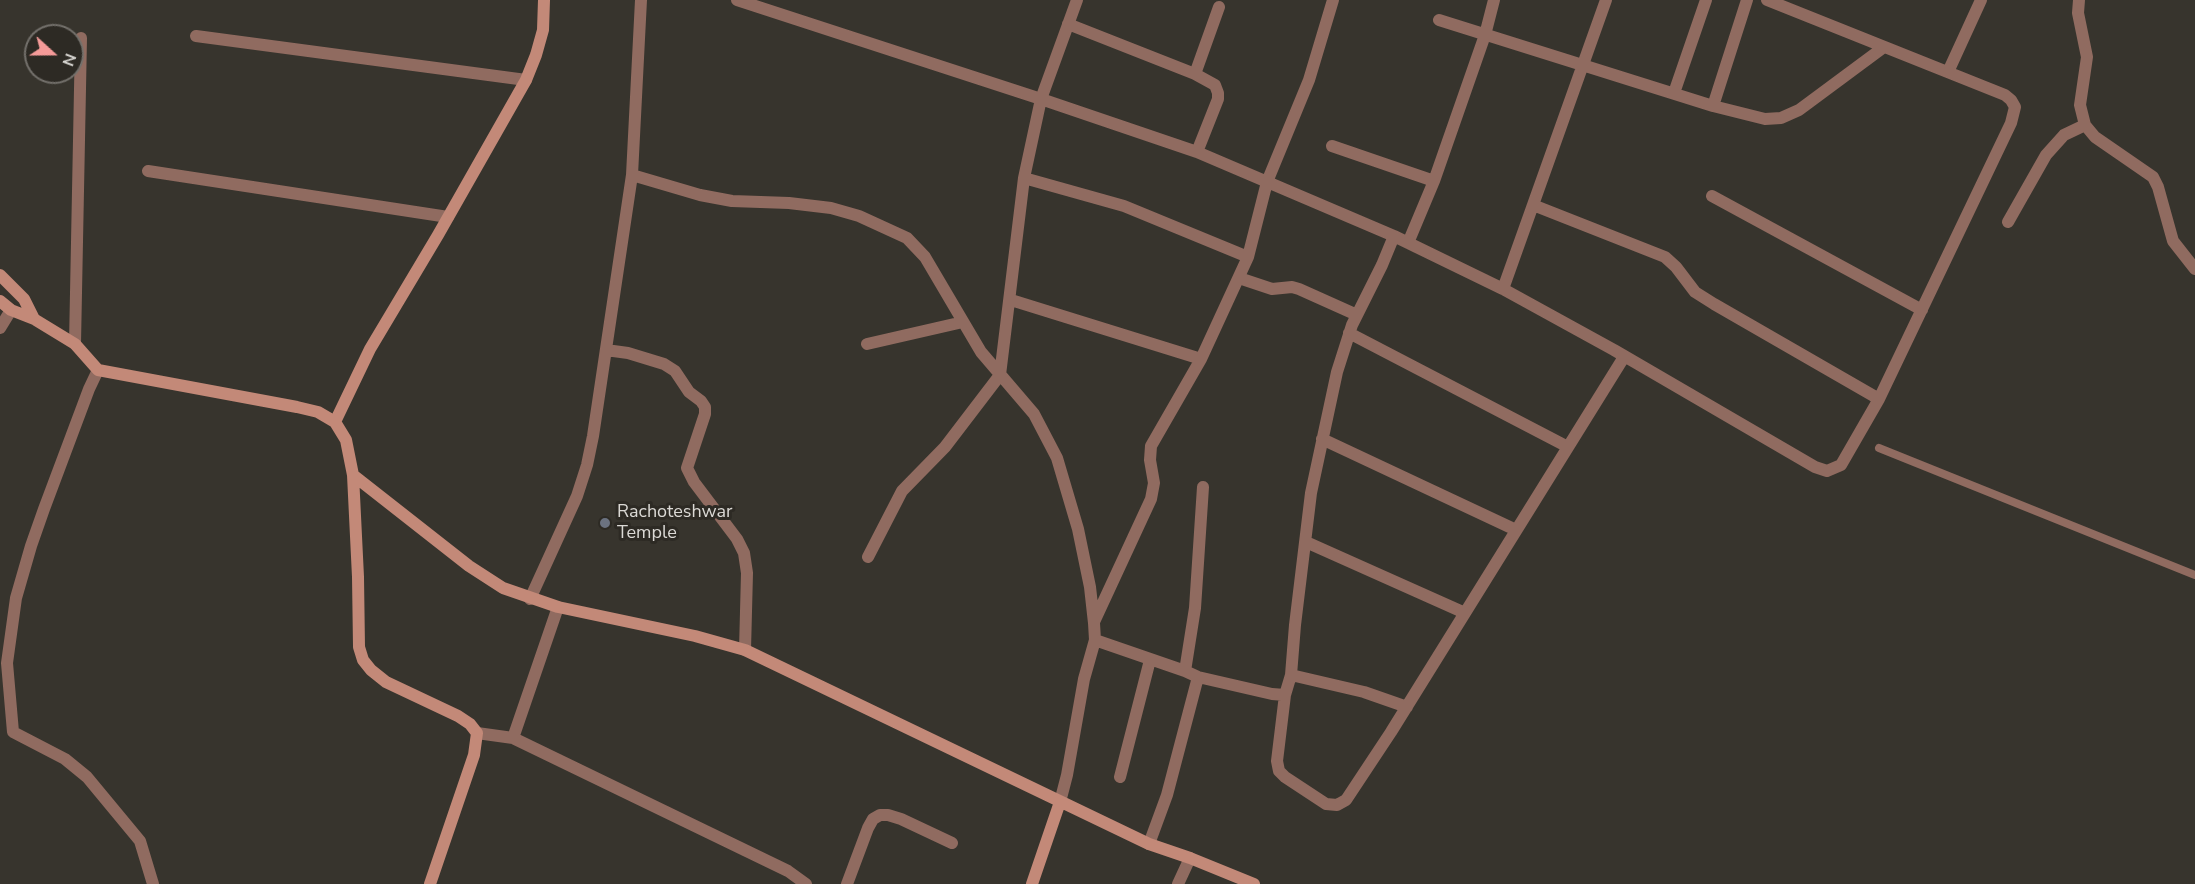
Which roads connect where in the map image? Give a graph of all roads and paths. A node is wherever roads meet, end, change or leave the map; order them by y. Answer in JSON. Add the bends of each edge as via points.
{"nodes":[{"id":1,"x":544,"y":0,"type":"edge"},
{"id":2,"x":641,"y":0,"type":"edge"},
{"id":3,"x":737,"y":0,"type":"edge"},
{"id":4,"x":1077,"y":0,"type":"edge"},
{"id":5,"x":1333,"y":0,"type":"edge"},
{"id":6,"x":1494,"y":0,"type":"edge"},
{"id":7,"x":1606,"y":0,"type":"edge"},
{"id":8,"x":1706,"y":0,"type":"edge"},
{"id":9,"x":1747,"y":0,"type":"edge"},
{"id":10,"x":1767,"y":0,"type":"edge"},
{"id":11,"x":1981,"y":0,"type":"edge"},
{"id":12,"x":2079,"y":0,"type":"edge"},
{"id":13,"x":1219,"y":7,"type":"dead end"},
{"id":14,"x":1439,"y":20,"type":"dead end"},
{"id":15,"x":1068,"y":24,"type":"junction"},
{"id":16,"x":1485,"y":35,"type":"junction"},
{"id":17,"x":196,"y":36,"type":"dead end"},
{"id":18,"x":1884,"y":47,"type":"junction"},
{"id":19,"x":1583,"y":64,"type":"junction"},
{"id":20,"x":1948,"y":72,"type":"junction"},
{"id":21,"x":1195,"y":74,"type":"junction"},
{"id":22,"x":526,"y":80,"type":"junction"},
{"id":23,"x":80,"y":84,"type":"edge"},
{"id":24,"x":1674,"y":93,"type":"junction"},
{"id":25,"x":1041,"y":99,"type":"junction"},
{"id":26,"x":1713,"y":106,"type":"junction"},
{"id":27,"x":2085,"y":125,"type":"junction"},
{"id":28,"x":1332,"y":146,"type":"dead end"},
{"id":29,"x":1197,"y":152,"type":"junction"},
{"id":30,"x":148,"y":171,"type":"dead end"},
{"id":31,"x":632,"y":175,"type":"junction"},
{"id":32,"x":1024,"y":178,"type":"junction"},
{"id":33,"x":1434,"y":181,"type":"junction"},
{"id":34,"x":1267,"y":182,"type":"junction"},
{"id":35,"x":1712,"y":196,"type":"dead end"},
{"id":36,"x":1533,"y":205,"type":"junction"},
{"id":37,"x":448,"y":217,"type":"junction"},
{"id":38,"x":2008,"y":222,"type":"dead end"},
{"id":39,"x":1394,"y":236,"type":"junction"},
{"id":40,"x":1408,"y":243,"type":"junction"},
{"id":41,"x":1248,"y":257,"type":"junction"},
{"id":42,"x":2195,"y":269,"type":"edge"},
{"id":43,"x":0,"y":275,"type":"edge"},
{"id":44,"x":1239,"y":278,"type":"junction"},
{"id":45,"x":1503,"y":289,"type":"junction"},
{"id":46,"x":1011,"y":300,"type":"junction"},
{"id":47,"x":0,"y":301,"type":"edge"},
{"id":48,"x":11,"y":310,"type":"junction"},
{"id":49,"x":1922,"y":310,"type":"junction"},
{"id":50,"x":1357,"y":315,"type":"junction"},
{"id":51,"x":34,"y":319,"type":"junction"},
{"id":52,"x":963,"y":322,"type":"junction"},
{"id":53,"x":0,"y":328,"type":"edge"},
{"id":54,"x":1349,"y":333,"type":"junction"},
{"id":55,"x":75,"y":344,"type":"junction"},
{"id":56,"x":867,"y":344,"type":"dead end"},
{"id":57,"x":606,"y":350,"type":"junction"},
{"id":58,"x":1624,"y":357,"type":"junction"},
{"id":59,"x":1202,"y":359,"type":"junction"},
{"id":60,"x":98,"y":370,"type":"junction"},
{"id":61,"x":1000,"y":375,"type":"junction"},
{"id":62,"x":1879,"y":399,"type":"junction"},
{"id":63,"x":335,"y":423,"type":"junction"},
{"id":64,"x":1322,"y":439,"type":"junction"},
{"id":65,"x":1568,"y":447,"type":"junction"},
{"id":66,"x":1879,"y":448,"type":"dead end"},
{"id":67,"x":353,"y":475,"type":"junction"},
{"id":68,"x":1203,"y":487,"type":"dead end"},
{"id":69,"x":1516,"y":530,"type":"junction"},
{"id":70,"x":1306,"y":542,"type":"junction"},
{"id":71,"x":868,"y":557,"type":"dead end"},
{"id":72,"x":2195,"y":574,"type":"edge"},
{"id":73,"x":530,"y":599,"type":"junction"},
{"id":74,"x":558,"y":608,"type":"junction"},
{"id":75,"x":1465,"y":613,"type":"junction"},
{"id":76,"x":1094,"y":623,"type":"junction"},
{"id":77,"x":1095,"y":640,"type":"junction"},
{"id":78,"x":745,"y":650,"type":"junction"},
{"id":79,"x":1150,"y":660,"type":"junction"},
{"id":80,"x":1185,"y":671,"type":"junction"},
{"id":81,"x":1292,"y":675,"type":"junction"},
{"id":82,"x":1197,"y":677,"type":"junction"},
{"id":83,"x":1285,"y":695,"type":"junction"},
{"id":84,"x":1407,"y":707,"type":"junction"},
{"id":85,"x":0,"y":727,"type":"edge"},
{"id":86,"x":13,"y":732,"type":"junction"},
{"id":87,"x":477,"y":733,"type":"junction"},
{"id":88,"x":513,"y":738,"type":"junction"},
{"id":89,"x":1120,"y":777,"type":"dead end"},
{"id":90,"x":1060,"y":802,"type":"junction"},
{"id":91,"x":952,"y":843,"type":"dead end"},
{"id":92,"x":1149,"y":844,"type":"junction"},
{"id":93,"x":1190,"y":858,"type":"junction"},
{"id":94,"x":153,"y":884,"type":"edge"},
{"id":95,"x":430,"y":884,"type":"edge"},
{"id":96,"x":806,"y":884,"type":"edge"},
{"id":97,"x":847,"y":884,"type":"edge"},
{"id":98,"x":1032,"y":884,"type":"edge"},
{"id":99,"x":1178,"y":884,"type":"edge"},
{"id":100,"x":1254,"y":884,"type":"edge"}],
"edges":[{"from":1,"to":22,"type":"street","via":[[543,30]]},
{"from":2,"to":31,"type":"street"},
{"from":3,"to":25,"type":"street"},
{"from":4,"to":15,"type":"street"},
{"from":5,"to":34,"type":"street","via":[[1309,80]]},
{"from":6,"to":16,"type":"street"},
{"from":7,"to":19,"type":"street"},
{"from":8,"to":24,"type":"street"},
{"from":9,"to":26,"type":"street"},
{"from":10,"to":18,"type":"street"},
{"from":11,"to":20,"type":"street"},
{"from":12,"to":27,"type":"street","via":[[2087,57],[2080,105]]},
{"from":13,"to":21,"type":"street"},
{"from":14,"to":16,"type":"street"},
{"from":15,"to":21,"type":"street"},
{"from":15,"to":25,"type":"street"},
{"from":16,"to":19,"type":"street"},
{"from":16,"to":33,"type":"street"},
{"from":17,"to":22,"type":"street"},
{"from":18,"to":20,"type":"street"},
{"from":18,"to":26,"type":"street","via":[[1799,110],[1781,118],[1765,119]]},
{"from":19,"to":24,"type":"street"},
{"from":19,"to":36,"type":"street"},
{"from":20,"to":49,"type":"street","via":[[2005,95],[2015,107]]},
{"from":21,"to":29,"type":"street","via":[[1215,85],[1218,93]]},
{"from":22,"to":37,"type":"street"},
{"from":23,"to":55,"type":"street"},
{"from":24,"to":26,"type":"street"},
{"from":25,"to":29,"type":"street"},
{"from":25,"to":32,"type":"street"},
{"from":27,"to":38,"type":"street","via":[[2064,135],[2046,155]]},
{"from":27,"to":42,"type":"street","via":[[2153,177],[2173,241]]},
{"from":28,"to":33,"type":"street"},
{"from":29,"to":34,"type":"street"},
{"from":30,"to":37,"type":"street"},
{"from":31,"to":52,"type":"street","via":[[700,195],[831,208],[869,220],[907,238],[925,257]]},
{"from":31,"to":57,"type":"street"},
{"from":32,"to":41,"type":"street","via":[[1124,206]]},
{"from":32,"to":46,"type":"street"},
{"from":33,"to":40,"type":"street"},
{"from":34,"to":39,"type":"street"},
{"from":34,"to":41,"type":"street"},
{"from":35,"to":49,"type":"street"},
{"from":36,"to":45,"type":"street"},
{"from":36,"to":62,"type":"street","via":[[1665,257],[1695,292],[1713,304]]},
{"from":37,"to":63,"type":"street","via":[[370,349]]},
{"from":39,"to":40,"type":"street"},
{"from":39,"to":50,"type":"street"},
{"from":40,"to":45,"type":"street"},
{"from":41,"to":44,"type":"street"},
{"from":43,"to":51,"type":"street","via":[[24,299]]},
{"from":44,"to":50,"type":"street","via":[[1272,289],[1299,289]]},
{"from":44,"to":59,"type":"street"},
{"from":45,"to":58,"type":"street"},
{"from":46,"to":59,"type":"street"},
{"from":46,"to":61,"type":"street"},
{"from":47,"to":48,"type":"street"},
{"from":48,"to":51,"type":"street"},
{"from":48,"to":53,"type":"street"},
{"from":49,"to":62,"type":"street"},
{"from":50,"to":54,"type":"street"},
{"from":51,"to":55,"type":"street"},
{"from":52,"to":56,"type":"street"},
{"from":52,"to":61,"type":"street"},
{"from":54,"to":64,"type":"street"},
{"from":54,"to":65,"type":"street"},
{"from":55,"to":60,"type":"street"},
{"from":57,"to":73,"type":"street","via":[[587,465],[568,519]]},
{"from":57,"to":78,"type":"street","via":[[664,364],[675,371],[705,407],[687,468],[744,553]]},
{"from":58,"to":62,"type":"street","via":[[1827,471],[1841,465]]},
{"from":58,"to":65,"type":"street"},
{"from":59,"to":76,"type":"street","via":[[1151,446],[1151,499]]},
{"from":60,"to":63,"type":"street","via":[[297,407],[318,412]]},
{"from":60,"to":86,"type":"street","via":[[37,528],[16,598],[7,663]]},
{"from":61,"to":71,"type":"street","via":[[945,447],[902,491]]},
{"from":61,"to":76,"type":"street","via":[[1034,414],[1057,458],[1078,529]]},
{"from":63,"to":67,"type":"street","via":[[346,440]]},
{"from":64,"to":69,"type":"street"},
{"from":64,"to":70,"type":"street"},
{"from":65,"to":69,"type":"street"},
{"from":66,"to":72,"type":"lane"},
{"from":67,"to":73,"type":"street","via":[[469,566],[503,588]]},
{"from":67,"to":87,"type":"street","via":[[359,648],[363,660],[386,682],[458,716]]},
{"from":68,"to":80,"type":"street","via":[[1195,608]]},
{"from":69,"to":75,"type":"street"},
{"from":70,"to":75,"type":"street"},
{"from":70,"to":81,"type":"street"},
{"from":73,"to":74,"type":"street"},
{"from":74,"to":78,"type":"street"},
{"from":74,"to":88,"type":"street"},
{"from":75,"to":84,"type":"street"},
{"from":76,"to":77,"type":"street"},
{"from":77,"to":79,"type":"street"},
{"from":77,"to":90,"type":"street"},
{"from":78,"to":90,"type":"street"},
{"from":79,"to":80,"type":"street"},
{"from":79,"to":89,"type":"street"},
{"from":80,"to":82,"type":"street"},
{"from":81,"to":83,"type":"street"},
{"from":81,"to":84,"type":"street"},
{"from":82,"to":83,"type":"street"},
{"from":82,"to":92,"type":"street","via":[[1167,795]]},
{"from":83,"to":84,"type":"street","via":[[1279,771],[1326,804],[1337,805],[1347,800]]},
{"from":85,"to":86,"type":"street"},
{"from":86,"to":94,"type":"street","via":[[65,759],[87,777],[140,841]]},
{"from":87,"to":88,"type":"street"},
{"from":87,"to":95,"type":"street","via":[[474,755]]},
{"from":88,"to":96,"type":"street","via":[[788,871]]},
{"from":90,"to":92,"type":"street"},
{"from":90,"to":98,"type":"street"},
{"from":91,"to":97,"type":"street","via":[[901,819],[880,815],[868,828]]},
{"from":92,"to":93,"type":"street"},
{"from":93,"to":99,"type":"street"},
{"from":93,"to":100,"type":"street"}]}
